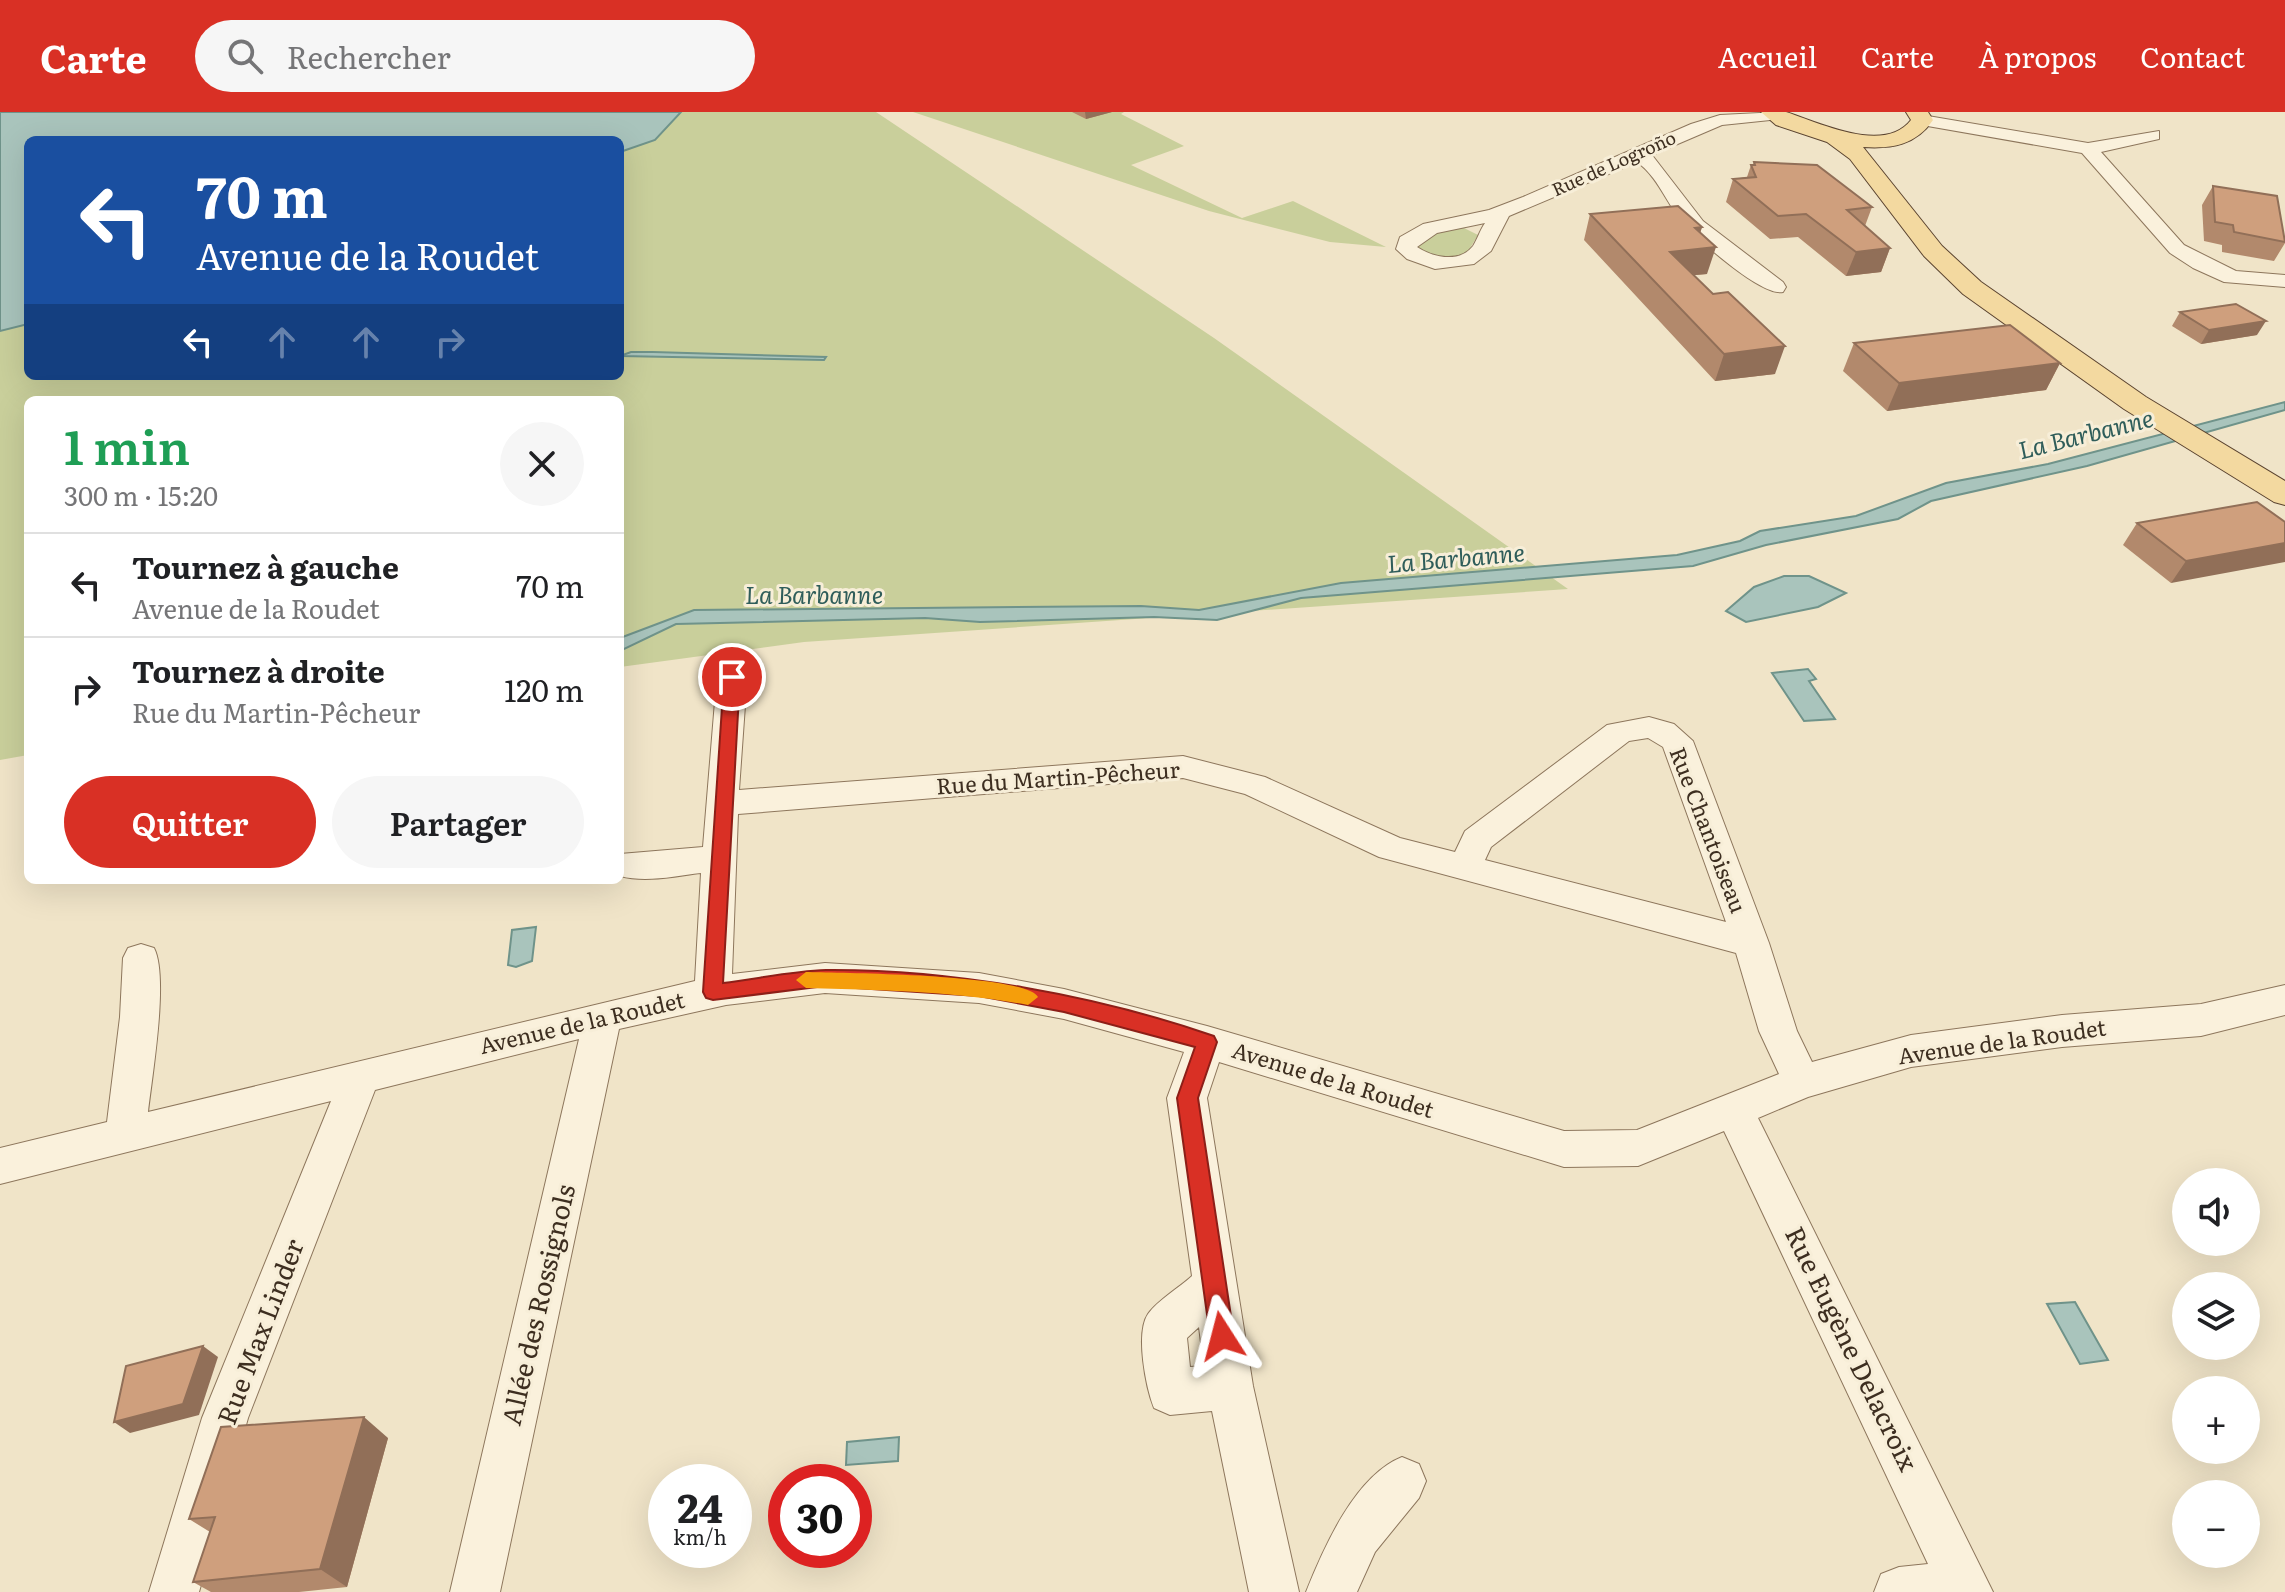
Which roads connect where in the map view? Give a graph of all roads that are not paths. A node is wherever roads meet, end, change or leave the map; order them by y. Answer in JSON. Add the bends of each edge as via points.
{"nodes":[{"id":1,"x":1773,"y":114,"type":"edge"},
{"id":2,"x":1920,"y":116,"type":"edge"},
{"id":3,"x":2153,"y":135,"type":"dead end"},
{"id":4,"x":1835,"y":138,"type":"junction"},
{"id":5,"x":1874,"y":141,"type":"junction"},
{"id":6,"x":2088,"y":149,"type":"junction"},
{"id":7,"x":1637,"y":154,"type":"junction"},
{"id":8,"x":1883,"y":181,"type":"junction"},
{"id":9,"x":1502,"y":212,"type":"junction"},
{"id":10,"x":1461,"y":220,"type":"junction"},
{"id":11,"x":1486,"y":236,"type":"junction"},
{"id":12,"x":2285,"y":281,"type":"edge"},
{"id":13,"x":1775,"y":287,"type":"dead end"},
{"id":14,"x":2285,"y":495,"type":"edge"},
{"id":15,"x":732,"y":677,"type":"dead end"},
{"id":16,"x":722,"y":803,"type":"junction"},
{"id":17,"x":720,"y":858,"type":"junction"},
{"id":18,"x":625,"y":865,"type":"dead end"},
{"id":19,"x":1465,"y":867,"type":"junction"},
{"id":20,"x":1751,"y":943,"type":"junction"},
{"id":21,"x":141,"y":958,"type":"dead end"},
{"id":22,"x":713,"y":992,"type":"junction"},
{"id":23,"x":2285,"y":1000,"type":"edge"},
{"id":24,"x":603,"y":1017,"type":"junction"},
{"id":25,"x":1207,"y":1042,"type":"junction"},
{"id":26,"x":361,"y":1076,"type":"junction"},
{"id":27,"x":1802,"y":1082,"type":"junction"},
{"id":28,"x":1733,"y":1108,"type":"junction"},
{"id":29,"x":126,"y":1134,"type":"junction"},
{"id":30,"x":0,"y":1166,"type":"edge"},
{"id":31,"x":1213,"y":1286,"type":"junction"},
{"id":32,"x":1230,"y":1386,"type":"junction"},
{"id":33,"x":1402,"y":1481,"type":"dead end"},
{"id":34,"x":1966,"y":1589,"type":"edge"},
{"id":35,"x":174,"y":1592,"type":"edge"},
{"id":36,"x":475,"y":1592,"type":"edge"},
{"id":37,"x":1274,"y":1592,"type":"edge"},
{"id":38,"x":1331,"y":1592,"type":"edge"},
{"id":39,"x":1899,"y":1592,"type":"edge"}],
"edges":[{"from":1,"to":4,"type":"main road"},
{"from":1,"to":7,"type":"street","name":"Rue de Logroño","via":[[1720,120]]},
{"from":2,"to":5,"type":"main road","via":[[1920,128],[1910,134]]},
{"from":2,"to":6,"type":"street"},
{"from":3,"to":6,"type":"street"},
{"from":4,"to":5,"type":"main road"},
{"from":4,"to":8,"type":"main road"},
{"from":5,"to":8,"type":"main road"},
{"from":6,"to":12,"type":"street","via":[[2177,249],[2232,277]]},
{"from":7,"to":9,"type":"street","name":"Rue de Logroño"},
{"from":7,"to":13,"type":"street","via":[[1652,162],[1697,227]]},
{"from":8,"to":14,"type":"main road","via":[[1933,251],[1972,288],[2135,403]]},
{"from":9,"to":10,"type":"street","name":"Rue de Logroño"},
{"from":9,"to":11,"type":"street","name":"Rue de Logroño"},
{"from":10,"to":11,"type":"street"},
{"from":10,"to":11,"type":"street","name":"Rue de Logroño","via":[[1413,236],[1406,249],[1423,260],[1456,263],[1477,256]]},
{"from":15,"to":16,"type":"street"},
{"from":16,"to":17,"type":"street"},
{"from":16,"to":19,"type":"street","name":"Rue du Martin-Pêcheur","via":[[1183,767],[1254,785],[1391,848]]},
{"from":17,"to":18,"type":"street"},
{"from":17,"to":22,"type":"street"},
{"from":19,"to":20,"type":"street","name":"Rue du Martin-Pêcheur"},
{"from":19,"to":20,"type":"street","name":"Rue Chantoiseau","via":[[1477,840],[1618,733],[1650,727],[1677,741]]},
{"from":20,"to":27,"type":"street","name":"Rue Chantoiseau","via":[[1778,1031]]},
{"from":21,"to":29,"type":"street"},
{"from":22,"to":24,"type":"street","name":"Avenue de la Roudet"},
{"from":22,"to":25,"type":"street","name":"Avenue de la Roudet","via":[[825,978],[979,988],[1064,1004]]},
{"from":23,"to":27,"type":"street","name":"Avenue de la Roudet","via":[[2201,1020],[1911,1051]]},
{"from":24,"to":26,"type":"street","name":"Avenue de la Roudet"},
{"from":24,"to":36,"type":"street","name":"Allée des Rossignols"},
{"from":25,"to":28,"type":"street","name":"Avenue de la Roudet","via":[[1564,1149],[1638,1148]]},
{"from":25,"to":31,"type":"street","via":[[1187,1098]]},
{"from":26,"to":29,"type":"street","name":"Avenue de la Roudet"},
{"from":26,"to":35,"type":"street","name":"Rue Max Linder","via":[[225,1418]]},
{"from":27,"to":28,"type":"street","name":"Avenue de la Roudet"},
{"from":28,"to":34,"type":"street","name":"Rue Eugène Delacroix"},
{"from":29,"to":30,"type":"street","name":"Avenue de la Roudet"},
{"from":31,"to":32,"type":"street"},
{"from":31,"to":32,"type":"street","via":[[1164,1329],[1170,1392]]},
{"from":32,"to":37,"type":"street"},
{"from":33,"to":38,"type":"street","via":[[1358,1535]]},
{"from":34,"to":39,"type":"street"}]}
